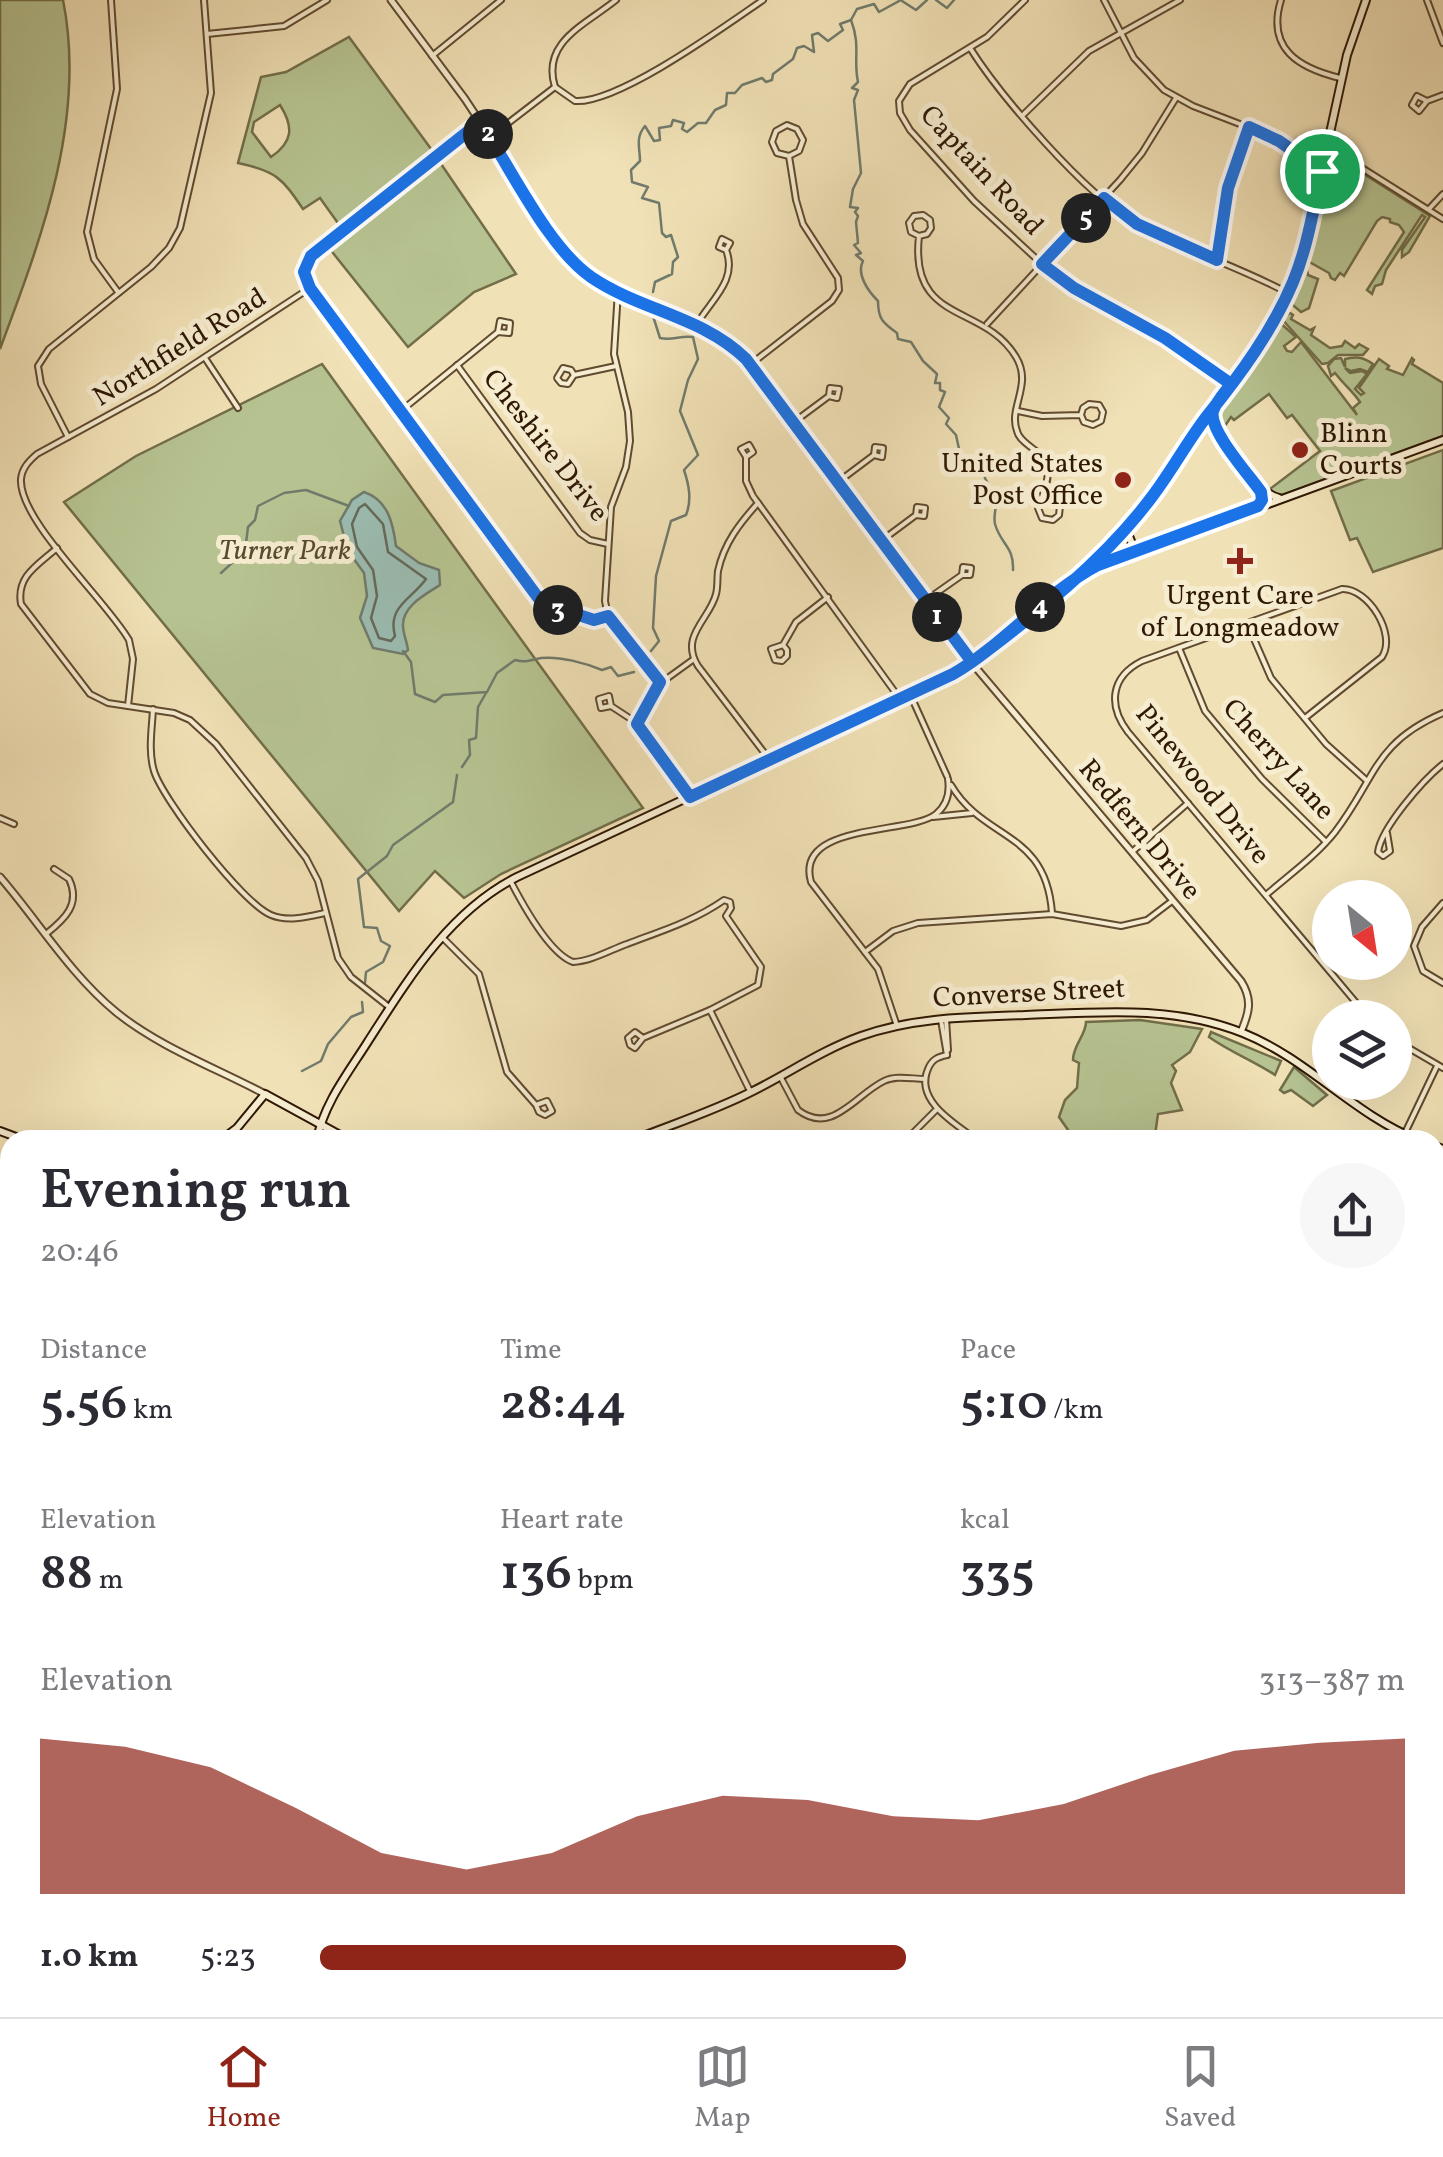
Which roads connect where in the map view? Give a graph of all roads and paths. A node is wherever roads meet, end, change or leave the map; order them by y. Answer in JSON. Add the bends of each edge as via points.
{"nodes":[{"id":1,"x":111,"y":0,"type":"edge"},
{"id":2,"x":204,"y":0,"type":"edge"},
{"id":3,"x":327,"y":0,"type":"edge"},
{"id":4,"x":391,"y":0,"type":"edge"},
{"id":5,"x":501,"y":0,"type":"edge"},
{"id":6,"x":616,"y":0,"type":"edge"},
{"id":7,"x":762,"y":0,"type":"edge"},
{"id":8,"x":1025,"y":0,"type":"edge"},
{"id":9,"x":1104,"y":0,"type":"edge"},
{"id":10,"x":1180,"y":0,"type":"edge"},
{"id":11,"x":1281,"y":0,"type":"edge"},
{"id":12,"x":1366,"y":0,"type":"edge"},
{"id":13,"x":1428,"y":0,"type":"edge"},
{"id":14,"x":1120,"y":33,"type":"junction"},
{"id":15,"x":207,"y":34,"type":"junction"},
{"id":16,"x":1443,"y":43,"type":"edge"},
{"id":17,"x":970,"y":48,"type":"junction"},
{"id":18,"x":432,"y":56,"type":"junction"},
{"id":19,"x":1342,"y":79,"type":"junction"},
{"id":20,"x":555,"y":87,"type":"junction"},
{"id":21,"x":1443,"y":96,"type":"edge"},
{"id":22,"x":1176,"y":98,"type":"junction"},
{"id":23,"x":1427,"y":100,"type":"dead end"},
{"id":24,"x":1022,"y":115,"type":"junction"},
{"id":25,"x":480,"y":122,"type":"junction"},
{"id":26,"x":1249,"y":127,"type":"junction"},
{"id":27,"x":490,"y":137,"type":"junction"},
{"id":28,"x":1328,"y":146,"type":"junction"},
{"id":29,"x":789,"y":156,"type":"junction"},
{"id":30,"x":1322,"y":171,"type":"junction"},
{"id":31,"x":1443,"y":194,"type":"edge"},
{"id":32,"x":1104,"y":198,"type":"junction"},
{"id":33,"x":1428,"y":210,"type":"junction"},
{"id":34,"x":1443,"y":220,"type":"edge"},
{"id":35,"x":919,"y":236,"type":"junction"},
{"id":36,"x":726,"y":250,"type":"dead end"},
{"id":37,"x":1217,"y":260,"type":"junction"},
{"id":38,"x":1042,"y":264,"type":"junction"},
{"id":39,"x":310,"y":288,"type":"junction"},
{"id":40,"x":118,"y":292,"type":"junction"},
{"id":41,"x":618,"y":292,"type":"junction"},
{"id":42,"x":1288,"y":293,"type":"junction"},
{"id":43,"x":697,"y":324,"type":"junction"},
{"id":44,"x":986,"y":325,"type":"junction"},
{"id":45,"x":498,"y":332,"type":"dead end"},
{"id":46,"x":206,"y":358,"type":"junction"},
{"id":47,"x":751,"y":364,"type":"junction"},
{"id":48,"x":457,"y":365,"type":"junction"},
{"id":49,"x":616,"y":366,"type":"junction"},
{"id":50,"x":574,"y":375,"type":"dead end"},
{"id":51,"x":1231,"y":384,"type":"junction"},
{"id":52,"x":829,"y":396,"type":"dead end"},
{"id":53,"x":238,"y":408,"type":"dead end"},
{"id":54,"x":1215,"y":408,"type":"junction"},
{"id":55,"x":401,"y":410,"type":"junction"},
{"id":56,"x":1018,"y":411,"type":"junction"},
{"id":57,"x":1082,"y":416,"type":"junction"},
{"id":58,"x":794,"y":422,"type":"junction"},
{"id":59,"x":1198,"y":430,"type":"junction"},
{"id":60,"x":1220,"y":436,"type":"junction"},
{"id":61,"x":69,"y":438,"type":"junction"},
{"id":62,"x":1443,"y":440,"type":"edge"},
{"id":63,"x":874,"y":455,"type":"dead end"},
{"id":64,"x":746,"y":457,"type":"dead end"},
{"id":65,"x":838,"y":482,"type":"junction"},
{"id":66,"x":1260,"y":490,"type":"junction"},
{"id":67,"x":1043,"y":495,"type":"junction"},
{"id":68,"x":1280,"y":498,"type":"junction"},
{"id":69,"x":758,"y":503,"type":"junction"},
{"id":70,"x":1258,"y":506,"type":"junction"},
{"id":71,"x":916,"y":515,"type":"dead end"},
{"id":72,"x":1126,"y":528,"type":"junction"},
{"id":73,"x":882,"y":541,"type":"junction"},
{"id":74,"x":608,"y":544,"type":"junction"},
{"id":75,"x":58,"y":548,"type":"junction"},
{"id":76,"x":1134,"y":551,"type":"junction"},
{"id":77,"x":1083,"y":573,"type":"junction"},
{"id":78,"x":962,"y":574,"type":"dead end"},
{"id":79,"x":828,"y":598,"type":"junction"},
{"id":80,"x":924,"y":602,"type":"junction"},
{"id":81,"x":608,"y":616,"type":"junction"},
{"id":82,"x":1247,"y":623,"type":"junction"},
{"id":83,"x":783,"y":645,"type":"dead end"},
{"id":84,"x":1180,"y":648,"type":"junction"},
{"id":85,"x":694,"y":660,"type":"junction"},
{"id":86,"x":972,"y":662,"type":"junction"},
{"id":87,"x":660,"y":682,"type":"junction"},
{"id":88,"x":910,"y":694,"type":"junction"},
{"id":89,"x":900,"y":698,"type":"junction"},
{"id":90,"x":128,"y":706,"type":"junction"},
{"id":91,"x":611,"y":706,"type":"dead end"},
{"id":92,"x":153,"y":709,"type":"junction"},
{"id":93,"x":1443,"y":712,"type":"edge"},
{"id":94,"x":1305,"y":718,"type":"junction"},
{"id":95,"x":637,"y":724,"type":"junction"},
{"id":96,"x":770,"y":759,"type":"junction"},
{"id":97,"x":1443,"y":764,"type":"edge"},
{"id":98,"x":948,"y":778,"type":"junction"},
{"id":99,"x":1366,"y":780,"type":"junction"},
{"id":100,"x":690,"y":797,"type":"junction"},
{"id":101,"x":1188,"y":803,"type":"junction"},
{"id":102,"x":977,"y":814,"type":"junction"},
{"id":103,"x":933,"y":816,"type":"junction"},
{"id":104,"x":0,"y":818,"type":"edge"},
{"id":105,"x":14,"y":824,"type":"dead end"},
{"id":106,"x":1386,"y":833,"type":"dead end"},
{"id":107,"x":1326,"y":842,"type":"junction"},
{"id":108,"x":1132,"y":852,"type":"junction"},
{"id":109,"x":54,"y":869,"type":"dead end"},
{"id":110,"x":0,"y":877,"type":"edge"},
{"id":111,"x":510,"y":880,"type":"junction"},
{"id":112,"x":1266,"y":895,"type":"junction"},
{"id":113,"x":1172,"y":900,"type":"junction"},
{"id":114,"x":1443,"y":903,"type":"edge"},
{"id":115,"x":712,"y":910,"type":"junction"},
{"id":116,"x":326,"y":913,"type":"junction"},
{"id":117,"x":1052,"y":914,"type":"junction"},
{"id":118,"x":726,"y":916,"type":"junction"},
{"id":119,"x":46,"y":934,"type":"junction"},
{"id":120,"x":442,"y":937,"type":"junction"},
{"id":121,"x":865,"y":952,"type":"junction"},
{"id":122,"x":1443,"y":983,"type":"edge"},
{"id":123,"x":1354,"y":1000,"type":"edge"},
{"id":124,"x":389,"y":1007,"type":"junction"},
{"id":125,"x":710,"y":1010,"type":"junction"},
{"id":126,"x":944,"y":1018,"type":"junction"},
{"id":127,"x":897,"y":1026,"type":"junction"},
{"id":128,"x":1242,"y":1032,"type":"junction"},
{"id":129,"x":644,"y":1038,"type":"dead end"},
{"id":130,"x":1412,"y":1050,"type":"edge"},
{"id":131,"x":1440,"y":1067,"type":"edge"},
{"id":132,"x":780,"y":1076,"type":"junction"},
{"id":133,"x":925,"y":1080,"type":"junction"},
{"id":134,"x":751,"y":1092,"type":"junction"},
{"id":135,"x":265,"y":1094,"type":"junction"},
{"id":136,"x":536,"y":1105,"type":"dead end"},
{"id":137,"x":937,"y":1108,"type":"junction"},
{"id":138,"x":320,"y":1123,"type":"junction"},
{"id":139,"x":234,"y":1130,"type":"edge"},
{"id":140,"x":319,"y":1130,"type":"edge"},
{"id":141,"x":332,"y":1130,"type":"edge"},
{"id":142,"x":658,"y":1130,"type":"edge"},
{"id":143,"x":916,"y":1130,"type":"edge"},
{"id":144,"x":964,"y":1130,"type":"edge"},
{"id":145,"x":1397,"y":1130,"type":"edge"},
{"id":146,"x":1406,"y":1130,"type":"edge"}],
"edges":[{"from":1,"to":40,"type":"street","via":[[117,89],[87,232],[94,259]]},
{"from":2,"to":15,"type":"street"},
{"from":3,"to":15,"type":"street","via":[[284,26]]},
{"from":4,"to":18,"type":"street","name":"Redfern Drive"},
{"from":5,"to":18,"type":"street"},
{"from":6,"to":20,"type":"street","via":[[554,52]]},
{"from":7,"to":20,"type":"street","via":[[602,98],[575,101]]},
{"from":8,"to":17,"type":"street","name":"Captain Road"},
{"from":9,"to":14,"type":"street"},
{"from":10,"to":14,"type":"street"},
{"from":11,"to":19,"type":"street","via":[[1277,22],[1286,50],[1311,71]]},
{"from":12,"to":19,"type":"main road"},
{"from":13,"to":16,"type":"street"},
{"from":14,"to":22,"type":"street","via":[[1146,74]]},
{"from":14,"to":24,"type":"street","via":[[1084,55]]},
{"from":15,"to":40,"type":"street","via":[[211,93],[182,222],[161,257]]},
{"from":17,"to":24,"type":"street"},
{"from":17,"to":38,"type":"street","name":"Captain Road","via":[[910,84],[899,100],[900,113],[953,178]]},
{"from":18,"to":25,"type":"street","name":"Redfern Drive"},
{"from":19,"to":28,"type":"main road"},
{"from":20,"to":27,"type":"street"},
{"from":21,"to":23,"type":"street"},
{"from":22,"to":26,"type":"street"},
{"from":22,"to":32,"type":"street"},
{"from":24,"to":32,"type":"street"},
{"from":25,"to":27,"type":"street","name":"Redfern Drive"},
{"from":25,"to":39,"type":"street","via":[[311,256],[304,272]]},
{"from":26,"to":30,"type":"street"},
{"from":26,"to":37,"type":"street","via":[[1228,188]]},
{"from":27,"to":41,"type":"street","name":"Redfern Drive","via":[[565,253]]},
{"from":28,"to":30,"type":"main road"},
{"from":28,"to":33,"type":"street"},
{"from":29,"to":29,"type":"street","via":[[803,140],[798,129],[786,126],[772,142]]},
{"from":29,"to":47,"type":"street","via":[[800,216],[839,290]]},
{"from":30,"to":42,"type":"main road"},
{"from":31,"to":33,"type":"street"},
{"from":32,"to":37,"type":"street","via":[[1137,224]]},
{"from":32,"to":38,"type":"street"},
{"from":33,"to":34,"type":"street"},
{"from":35,"to":35,"type":"street","via":[[931,228],[923,215],[909,223]]},
{"from":35,"to":44,"type":"street","via":[[920,271],[931,293],[952,312]]},
{"from":36,"to":43,"type":"street","via":[[728,278]]},
{"from":37,"to":42,"type":"street"},
{"from":38,"to":44,"type":"street"},
{"from":38,"to":51,"type":"street","name":"Captain Road"},
{"from":39,"to":46,"type":"street","name":"Northfield Road"},
{"from":39,"to":55,"type":"street"},
{"from":40,"to":61,"type":"street","via":[[39,363],[41,384]]},
{"from":41,"to":43,"type":"street","name":"Redfern Drive"},
{"from":41,"to":49,"type":"street"},
{"from":42,"to":51,"type":"main road"},
{"from":43,"to":47,"type":"street","name":"Redfern Drive"},
{"from":44,"to":56,"type":"street","via":[[1021,366]]},
{"from":45,"to":48,"type":"street"},
{"from":46,"to":53,"type":"street"},
{"from":46,"to":61,"type":"street","name":"Northfield Road"},
{"from":47,"to":58,"type":"street","name":"Redfern Drive"},
{"from":48,"to":55,"type":"street"},
{"from":48,"to":74,"type":"street","name":"Cheshire Drive","via":[[580,533]]},
{"from":49,"to":50,"type":"street"},
{"from":49,"to":74,"type":"street","via":[[630,447],[612,503]]},
{"from":51,"to":54,"type":"main road"},
{"from":52,"to":58,"type":"street"},
{"from":54,"to":59,"type":"main road"},
{"from":54,"to":60,"type":"main road"},
{"from":55,"to":81,"type":"street","via":[[542,603],[594,620]]},
{"from":56,"to":57,"type":"street"},
{"from":56,"to":67,"type":"street","via":[[1017,432],[1049,467]]},
{"from":57,"to":57,"type":"street","via":[[1093,425],[1103,413],[1092,403]]},
{"from":58,"to":65,"type":"street","name":"Redfern Drive"},
{"from":59,"to":60,"type":"main road"},
{"from":59,"to":72,"type":"main road"},
{"from":60,"to":66,"type":"main road"},
{"from":61,"to":75,"type":"street","name":"Northfield Road","via":[[30,460],[21,480],[35,518]]},
{"from":62,"to":68,"type":"main road"},
{"from":63,"to":65,"type":"street"},
{"from":64,"to":69,"type":"street","via":[[746,481]]},
{"from":65,"to":73,"type":"street","name":"Redfern Drive"},
{"from":66,"to":68,"type":"main road"},
{"from":66,"to":70,"type":"main road"},
{"from":67,"to":67,"type":"street","via":[[1060,506],[1053,520],[1039,514]]},
{"from":68,"to":70,"type":"main road"},
{"from":69,"to":79,"type":"street"},
{"from":69,"to":85,"type":"street","via":[[724,552],[716,593],[696,630]]},
{"from":70,"to":76,"type":"main road"},
{"from":71,"to":73,"type":"street"},
{"from":72,"to":76,"type":"main road"},
{"from":72,"to":77,"type":"main road"},
{"from":73,"to":80,"type":"street","name":"Redfern Drive"},
{"from":74,"to":81,"type":"street"},
{"from":75,"to":90,"type":"street","via":[[130,642]]},
{"from":75,"to":90,"type":"street","via":[[24,576],[21,604],[90,694]]},
{"from":76,"to":77,"type":"main road"},
{"from":77,"to":86,"type":"main road"},
{"from":78,"to":80,"type":"street"},
{"from":79,"to":83,"type":"street","via":[[796,622]]},
{"from":79,"to":89,"type":"street"},
{"from":80,"to":86,"type":"street","name":"Redfern Drive"},
{"from":81,"to":87,"type":"street"},
{"from":82,"to":84,"type":"street","name":"Pinewood Drive"},
{"from":82,"to":94,"type":"street","via":[[1265,669]]},
{"from":82,"to":94,"type":"street","name":"Pinewood Drive","via":[[1349,588],[1383,625],[1384,655]]},
{"from":84,"to":101,"type":"street","name":"Pinewood Drive","via":[[1126,670],[1114,700],[1122,723]]},
{"from":84,"to":107,"type":"street","name":"Cherry Lane","via":[[1205,711]]},
{"from":85,"to":87,"type":"street"},
{"from":85,"to":96,"type":"street"},
{"from":86,"to":88,"type":"main road"},
{"from":86,"to":108,"type":"street","name":"Redfern Drive"},
{"from":87,"to":95,"type":"street"},
{"from":88,"to":89,"type":"main road"},
{"from":88,"to":98,"type":"street"},
{"from":89,"to":96,"type":"main road"},
{"from":90,"to":92,"type":"street"},
{"from":91,"to":95,"type":"street"},
{"from":92,"to":116,"type":"street","via":[[190,720],[216,744],[306,858]]},
{"from":92,"to":116,"type":"street","via":[[151,756],[159,783],[246,898],[282,918]]},
{"from":93,"to":99,"type":"street","via":[[1400,738]]},
{"from":94,"to":99,"type":"street"},
{"from":95,"to":100,"type":"street"},
{"from":96,"to":100,"type":"main road"},
{"from":97,"to":106,"type":"street"},
{"from":98,"to":102,"type":"street"},
{"from":98,"to":103,"type":"street","via":[[946,800]]},
{"from":99,"to":107,"type":"street"},
{"from":100,"to":111,"type":"main road"},
{"from":101,"to":108,"type":"street"},
{"from":101,"to":112,"type":"street","name":"Pinewood Drive"},
{"from":102,"to":103,"type":"street"},
{"from":102,"to":117,"type":"street","via":[[1035,860],[1049,885]]},
{"from":103,"to":121,"type":"street","via":[[847,836],[811,861],[811,882]]},
{"from":104,"to":105,"type":"street"},
{"from":107,"to":112,"type":"street"},
{"from":108,"to":113,"type":"street","name":"Redfern Drive"},
{"from":109,"to":119,"type":"street","via":[[69,879],[74,898]]},
{"from":110,"to":119,"type":"street"},
{"from":111,"to":115,"type":"street","via":[[558,952],[573,962]]},
{"from":111,"to":120,"type":"main road"},
{"from":112,"to":123,"type":"street","name":"Pinewood Drive"},
{"from":113,"to":117,"type":"street","via":[[1147,920],[1121,926]]},
{"from":113,"to":128,"type":"street","name":"Redfern Drive","via":[[1246,988],[1250,1007]]},
{"from":114,"to":122,"type":"street","via":[[1414,946],[1424,971]]},
{"from":115,"to":118,"type":"street"},
{"from":115,"to":118,"type":"street","via":[[726,900]]},
{"from":116,"to":124,"type":"street","via":[[338,958]]},
{"from":117,"to":121,"type":"street","via":[[918,923]]},
{"from":118,"to":125,"type":"street","via":[[758,962],[761,979],[753,990]]},
{"from":119,"to":135,"type":"street","via":[[88,986],[128,1021]]},
{"from":120,"to":124,"type":"main road"},
{"from":120,"to":136,"type":"street","via":[[478,972],[507,1072]]},
{"from":121,"to":127,"type":"street","via":[[884,983]]},
{"from":124,"to":138,"type":"main road"},
{"from":125,"to":129,"type":"street"},
{"from":125,"to":134,"type":"street"},
{"from":126,"to":127,"type":"main road","name":"Converse Street"},
{"from":126,"to":128,"type":"main road","name":"Converse Street","via":[[1148,1012]]},
{"from":126,"to":133,"type":"street","via":[[947,1054],[933,1061]]},
{"from":127,"to":132,"type":"main road","name":"Converse Street","via":[[842,1044]]},
{"from":128,"to":145,"type":"main road","name":"Converse Street","via":[[1290,1056]]},
{"from":130,"to":131,"type":"street"},
{"from":131,"to":146,"type":"street"},
{"from":132,"to":133,"type":"street","via":[[798,1110],[818,1119],[838,1114],[889,1079]]},
{"from":132,"to":134,"type":"main road","name":"Converse Street"},
{"from":133,"to":137,"type":"street"},
{"from":134,"to":142,"type":"main road","name":"Converse Street"},
{"from":135,"to":138,"type":"main road"},
{"from":135,"to":139,"type":"main road"},
{"from":137,"to":143,"type":"street"},
{"from":137,"to":144,"type":"street"},
{"from":138,"to":140,"type":"main road"},
{"from":138,"to":141,"type":"main road"}]}
